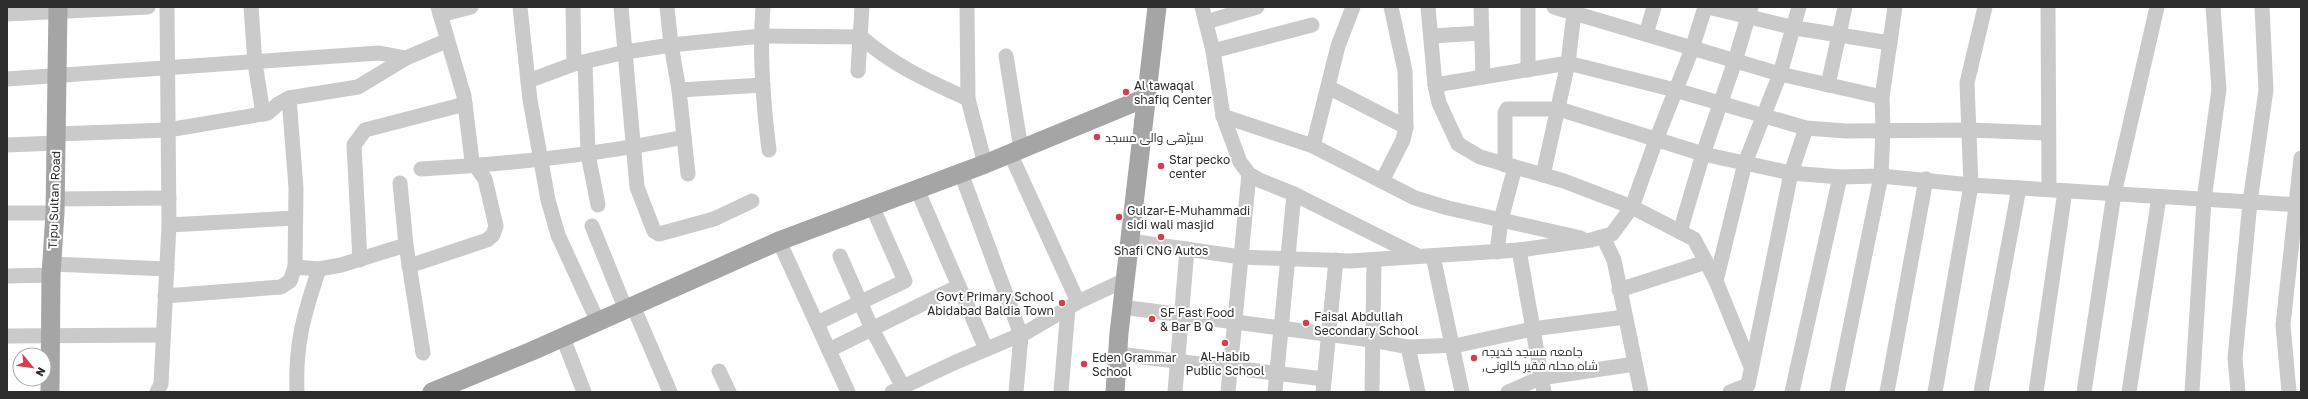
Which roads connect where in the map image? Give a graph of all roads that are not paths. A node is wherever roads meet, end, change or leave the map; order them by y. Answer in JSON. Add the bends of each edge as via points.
{"nodes":[{"id":1,"x":148,"y":7,"type":"edge"},
{"id":2,"x":168,"y":7,"type":"edge"},
{"id":3,"x":251,"y":7,"type":"edge"},
{"id":4,"x":471,"y":7,"type":"edge"},
{"id":5,"x":520,"y":7,"type":"edge"},
{"id":6,"x":573,"y":7,"type":"edge"},
{"id":7,"x":621,"y":7,"type":"edge"},
{"id":8,"x":667,"y":7,"type":"edge"},
{"id":9,"x":763,"y":7,"type":"edge"},
{"id":10,"x":862,"y":7,"type":"edge"},
{"id":11,"x":967,"y":7,"type":"edge"},
{"id":12,"x":1156,"y":7,"type":"edge"},
{"id":13,"x":1202,"y":7,"type":"edge"},
{"id":14,"x":1257,"y":7,"type":"edge"},
{"id":15,"x":1353,"y":7,"type":"edge"},
{"id":16,"x":1391,"y":7,"type":"edge"},
{"id":17,"x":1428,"y":7,"type":"edge"},
{"id":18,"x":1481,"y":7,"type":"edge"},
{"id":19,"x":1528,"y":7,"type":"edge"},
{"id":20,"x":1555,"y":7,"type":"edge"},
{"id":21,"x":1654,"y":7,"type":"edge"},
{"id":22,"x":1706,"y":7,"type":"edge"},
{"id":23,"x":1799,"y":7,"type":"edge"},
{"id":24,"x":1845,"y":7,"type":"edge"},
{"id":25,"x":1896,"y":7,"type":"edge"},
{"id":26,"x":1985,"y":7,"type":"edge"},
{"id":27,"x":2048,"y":7,"type":"edge"},
{"id":28,"x":2156,"y":7,"type":"edge"},
{"id":29,"x":2213,"y":7,"type":"edge"},
{"id":30,"x":2262,"y":7,"type":"edge"},
{"id":31,"x":58,"y":10,"type":"edge"},
{"id":32,"x":439,"y":11,"type":"edge"},
{"id":33,"x":1750,"y":12,"type":"edge"},
{"id":34,"x":1574,"y":13,"type":"junction"},
{"id":35,"x":7,"y":14,"type":"edge"},
{"id":36,"x":1206,"y":22,"type":"junction"},
{"id":37,"x":1312,"y":25,"type":"dead end"},
{"id":38,"x":1795,"y":28,"type":"junction"},
{"id":39,"x":1482,"y":33,"type":"junction"},
{"id":40,"x":1646,"y":34,"type":"junction"},
{"id":41,"x":1839,"y":35,"type":"junction"},
{"id":42,"x":761,"y":36,"type":"junction"},
{"id":43,"x":1431,"y":36,"type":"junction"},
{"id":44,"x":861,"y":37,"type":"junction"},
{"id":45,"x":446,"y":41,"type":"junction"},
{"id":46,"x":1890,"y":44,"type":"junction"},
{"id":47,"x":671,"y":45,"type":"junction"},
{"id":48,"x":1692,"y":49,"type":"junction"},
{"id":49,"x":1213,"y":51,"type":"junction"},
{"id":50,"x":626,"y":52,"type":"junction"},
{"id":51,"x":1006,"y":56,"type":"dead end"},
{"id":52,"x":406,"y":58,"type":"junction"},
{"id":53,"x":1735,"y":62,"type":"junction"},
{"id":54,"x":255,"y":63,"type":"junction"},
{"id":55,"x":580,"y":63,"type":"junction"},
{"id":56,"x":1568,"y":63,"type":"junction"},
{"id":57,"x":168,"y":68,"type":"junction"},
{"id":58,"x":1528,"y":70,"type":"junction"},
{"id":59,"x":858,"y":71,"type":"dead end"},
{"id":60,"x":1780,"y":74,"type":"junction"},
{"id":61,"x":57,"y":77,"type":"junction"},
{"id":62,"x":1483,"y":77,"type":"junction"},
{"id":63,"x":7,"y":79,"type":"edge"},
{"id":64,"x":528,"y":81,"type":"junction"},
{"id":65,"x":763,"y":85,"type":"junction"},
{"id":66,"x":1435,"y":85,"type":"junction"},
{"id":67,"x":1828,"y":85,"type":"junction"},
{"id":68,"x":1328,"y":87,"type":"junction"},
{"id":69,"x":679,"y":90,"type":"junction"},
{"id":70,"x":1674,"y":90,"type":"junction"},
{"id":71,"x":1882,"y":97,"type":"junction"},
{"id":72,"x":289,"y":98,"type":"junction"},
{"id":73,"x":1146,"y":98,"type":"junction"},
{"id":74,"x":968,"y":99,"type":"junction"},
{"id":75,"x":1720,"y":103,"type":"junction"},
{"id":76,"x":465,"y":104,"type":"junction"},
{"id":77,"x":1559,"y":110,"type":"junction"},
{"id":78,"x":263,"y":114,"type":"junction"},
{"id":79,"x":1764,"y":115,"type":"junction"},
{"id":80,"x":1223,"y":116,"type":"junction"},
{"id":81,"x":1406,"y":127,"type":"junction"},
{"id":82,"x":1806,"y":128,"type":"junction"},
{"id":83,"x":168,"y":130,"type":"junction"},
{"id":84,"x":1883,"y":130,"type":"junction"},
{"id":85,"x":1970,"y":130,"type":"junction"},
{"id":86,"x":2047,"y":133,"type":"junction"},
{"id":87,"x":684,"y":137,"type":"junction"},
{"id":88,"x":56,"y":139,"type":"junction"},
{"id":89,"x":1656,"y":140,"type":"junction"},
{"id":90,"x":7,"y":144,"type":"edge"},
{"id":91,"x":1313,"y":146,"type":"junction"},
{"id":92,"x":634,"y":147,"type":"junction"},
{"id":93,"x":769,"y":150,"type":"dead end"},
{"id":94,"x":1016,"y":151,"type":"junction"},
{"id":95,"x":588,"y":154,"type":"junction"},
{"id":96,"x":1703,"y":154,"type":"junction"},
{"id":97,"x":2301,"y":158,"type":"edge"},
{"id":98,"x":542,"y":160,"type":"junction"},
{"id":99,"x":1746,"y":163,"type":"junction"},
{"id":100,"x":985,"y":164,"type":"junction"},
{"id":101,"x":475,"y":166,"type":"junction"},
{"id":102,"x":1510,"y":166,"type":"junction"},
{"id":103,"x":421,"y":169,"type":"dead end"},
{"id":104,"x":961,"y":173,"type":"junction"},
{"id":105,"x":1792,"y":173,"type":"junction"},
{"id":106,"x":688,"y":174,"type":"dead end"},
{"id":107,"x":1249,"y":174,"type":"junction"},
{"id":108,"x":1544,"y":175,"type":"junction"},
{"id":109,"x":1881,"y":176,"type":"junction"},
{"id":110,"x":1840,"y":177,"type":"junction"},
{"id":111,"x":1926,"y":179,"type":"junction"},
{"id":112,"x":1382,"y":181,"type":"junction"},
{"id":113,"x":400,"y":183,"type":"dead end"},
{"id":114,"x":1971,"y":185,"type":"junction"},
{"id":115,"x":2019,"y":188,"type":"junction"},
{"id":116,"x":917,"y":189,"type":"junction"},
{"id":117,"x":2049,"y":189,"type":"junction"},
{"id":118,"x":2065,"y":191,"type":"junction"},
{"id":119,"x":1294,"y":194,"type":"junction"},
{"id":120,"x":2114,"y":194,"type":"junction"},
{"id":121,"x":2159,"y":197,"type":"junction"},
{"id":122,"x":169,"y":198,"type":"junction"},
{"id":123,"x":2204,"y":200,"type":"junction"},
{"id":124,"x":752,"y":201,"type":"dead end"},
{"id":125,"x":2250,"y":202,"type":"junction"},
{"id":126,"x":598,"y":205,"type":"dead end"},
{"id":127,"x":2299,"y":205,"type":"edge"},
{"id":128,"x":55,"y":206,"type":"junction"},
{"id":129,"x":872,"y":206,"type":"junction"},
{"id":130,"x":1632,"y":207,"type":"junction"},
{"id":131,"x":7,"y":213,"type":"edge"},
{"id":132,"x":295,"y":218,"type":"junction"},
{"id":133,"x":1502,"y":220,"type":"junction"},
{"id":134,"x":169,"y":225,"type":"junction"},
{"id":135,"x":592,"y":226,"type":"dead end"},
{"id":136,"x":1680,"y":232,"type":"junction"},
{"id":137,"x":1597,"y":238,"type":"junction"},
{"id":138,"x":779,"y":241,"type":"junction"},
{"id":139,"x":1130,"y":241,"type":"junction"},
{"id":140,"x":406,"y":246,"type":"junction"},
{"id":141,"x":1187,"y":249,"type":"junction"},
{"id":142,"x":1520,"y":250,"type":"junction"},
{"id":143,"x":1497,"y":252,"type":"junction"},
{"id":144,"x":2297,"y":253,"type":"edge"},
{"id":145,"x":840,"y":256,"type":"dead end"},
{"id":146,"x":1241,"y":256,"type":"junction"},
{"id":147,"x":1426,"y":256,"type":"junction"},
{"id":148,"x":1288,"y":259,"type":"junction"},
{"id":149,"x":360,"y":260,"type":"junction"},
{"id":150,"x":1336,"y":260,"type":"junction"},
{"id":151,"x":1374,"y":260,"type":"junction"},
{"id":152,"x":1706,"y":262,"type":"junction"},
{"id":153,"x":409,"y":266,"type":"junction"},
{"id":154,"x":295,"y":267,"type":"junction"},
{"id":155,"x":167,"y":269,"type":"junction"},
{"id":156,"x":319,"y":269,"type":"junction"},
{"id":157,"x":51,"y":270,"type":"junction"},
{"id":158,"x":7,"y":276,"type":"edge"},
{"id":159,"x":1125,"y":280,"type":"junction"},
{"id":160,"x":1716,"y":281,"type":"junction"},
{"id":161,"x":959,"y":286,"type":"junction"},
{"id":162,"x":1619,"y":290,"type":"junction"},
{"id":163,"x":165,"y":296,"type":"junction"},
{"id":164,"x":860,"y":300,"type":"junction"},
{"id":165,"x":1073,"y":305,"type":"junction"},
{"id":166,"x":1122,"y":307,"type":"junction"},
{"id":167,"x":629,"y":308,"type":"junction"},
{"id":168,"x":1181,"y":315,"type":"junction"},
{"id":169,"x":1625,"y":317,"type":"junction"},
{"id":170,"x":598,"y":322,"type":"junction"},
{"id":171,"x":1235,"y":322,"type":"junction"},
{"id":172,"x":817,"y":323,"type":"junction"},
{"id":173,"x":1281,"y":328,"type":"junction"},
{"id":174,"x":872,"y":329,"type":"junction"},
{"id":175,"x":1532,"y":329,"type":"junction"},
{"id":176,"x":1329,"y":334,"type":"junction"},
{"id":177,"x":50,"y":335,"type":"junction"},
{"id":178,"x":164,"y":335,"type":"junction"},
{"id":179,"x":1021,"y":335,"type":"junction"},
{"id":180,"x":7,"y":336,"type":"edge"},
{"id":181,"x":563,"y":338,"type":"junction"},
{"id":182,"x":1371,"y":340,"type":"junction"},
{"id":183,"x":1454,"y":345,"type":"junction"},
{"id":184,"x":1408,"y":347,"type":"junction"},
{"id":185,"x":986,"y":349,"type":"junction"},
{"id":186,"x":829,"y":350,"type":"junction"},
{"id":187,"x":423,"y":352,"type":"dead end"},
{"id":188,"x":1118,"y":354,"type":"junction"},
{"id":189,"x":1177,"y":362,"type":"junction"},
{"id":190,"x":1635,"y":364,"type":"junction"},
{"id":191,"x":1752,"y":367,"type":"junction"},
{"id":192,"x":1230,"y":368,"type":"junction"},
{"id":193,"x":719,"y":371,"type":"dead end"},
{"id":194,"x":1276,"y":373,"type":"junction"},
{"id":195,"x":1324,"y":385,"type":"edge"},
{"id":196,"x":1542,"y":385,"type":"edge"},
{"id":197,"x":897,"y":389,"type":"edge"},
{"id":198,"x":50,"y":392,"type":"edge"},
{"id":199,"x":157,"y":392,"type":"edge"},
{"id":200,"x":297,"y":392,"type":"edge"},
{"id":201,"x":432,"y":392,"type":"edge"},
{"id":202,"x":584,"y":392,"type":"edge"},
{"id":203,"x":670,"y":392,"type":"edge"},
{"id":204,"x":729,"y":392,"type":"edge"},
{"id":205,"x":848,"y":392,"type":"edge"},
{"id":206,"x":1016,"y":392,"type":"edge"},
{"id":207,"x":1061,"y":392,"type":"edge"},
{"id":208,"x":1115,"y":392,"type":"edge"},
{"id":209,"x":1175,"y":392,"type":"edge"},
{"id":210,"x":1228,"y":392,"type":"edge"},
{"id":211,"x":1274,"y":392,"type":"edge"},
{"id":212,"x":1372,"y":392,"type":"edge"},
{"id":213,"x":1418,"y":392,"type":"edge"},
{"id":214,"x":1462,"y":392,"type":"edge"},
{"id":215,"x":1508,"y":392,"type":"edge"},
{"id":216,"x":1641,"y":392,"type":"edge"},
{"id":217,"x":1730,"y":392,"type":"edge"},
{"id":218,"x":1792,"y":392,"type":"edge"},
{"id":219,"x":1837,"y":392,"type":"edge"},
{"id":220,"x":1886,"y":392,"type":"edge"},
{"id":221,"x":1935,"y":392,"type":"edge"},
{"id":222,"x":1981,"y":392,"type":"edge"},
{"id":223,"x":2036,"y":392,"type":"edge"},
{"id":224,"x":2084,"y":392,"type":"edge"},
{"id":225,"x":2129,"y":392,"type":"edge"},
{"id":226,"x":2192,"y":392,"type":"edge"},
{"id":227,"x":2238,"y":392,"type":"edge"},
{"id":228,"x":2289,"y":392,"type":"edge"}],
"edges":[{"from":1,"to":31,"type":"street"},
{"from":2,"to":57,"type":"street"},
{"from":3,"to":54,"type":"street"},
{"from":4,"to":32,"type":"street"},
{"from":5,"to":64,"type":"street"},
{"from":6,"to":55,"type":"street"},
{"from":7,"to":50,"type":"street"},
{"from":8,"to":47,"type":"street"},
{"from":9,"to":42,"type":"street"},
{"from":10,"to":44,"type":"street"},
{"from":11,"to":74,"type":"street"},
{"from":12,"to":73,"type":"main road"},
{"from":13,"to":36,"type":"street"},
{"from":14,"to":36,"type":"street"},
{"from":15,"to":68,"type":"street","via":[[1338,46]]},
{"from":16,"to":81,"type":"street","via":[[1405,71]]},
{"from":17,"to":43,"type":"street"},
{"from":18,"to":39,"type":"street"},
{"from":19,"to":58,"type":"street"},
{"from":20,"to":34,"type":"street"},
{"from":21,"to":40,"type":"street"},
{"from":22,"to":33,"type":"street"},
{"from":22,"to":48,"type":"street"},
{"from":23,"to":38,"type":"street"},
{"from":24,"to":41,"type":"street"},
{"from":25,"to":46,"type":"street"},
{"from":26,"to":85,"type":"street","via":[[1967,83]]},
{"from":27,"to":86,"type":"street"},
{"from":28,"to":120,"type":"street"},
{"from":29,"to":123,"type":"street","via":[[2219,89]]},
{"from":30,"to":125,"type":"street","via":[[2266,90]]},
{"from":31,"to":35,"type":"street"},
{"from":31,"to":61,"type":"main road","name":"Tipu Sultan Road"},
{"from":32,"to":45,"type":"street"},
{"from":33,"to":38,"type":"street"},
{"from":33,"to":53,"type":"street"},
{"from":34,"to":40,"type":"street"},
{"from":34,"to":56,"type":"street"},
{"from":36,"to":49,"type":"street"},
{"from":37,"to":49,"type":"street"},
{"from":38,"to":41,"type":"street"},
{"from":38,"to":60,"type":"street"},
{"from":39,"to":43,"type":"street"},
{"from":39,"to":62,"type":"street"},
{"from":40,"to":48,"type":"street"},
{"from":41,"to":46,"type":"street"},
{"from":41,"to":67,"type":"street"},
{"from":42,"to":44,"type":"street"},
{"from":42,"to":47,"type":"street"},
{"from":42,"to":65,"type":"street"},
{"from":43,"to":66,"type":"street"},
{"from":44,"to":59,"type":"street"},
{"from":44,"to":74,"type":"street","via":[[883,56]]},
{"from":45,"to":52,"type":"street"},
{"from":45,"to":76,"type":"street"},
{"from":46,"to":71,"type":"street"},
{"from":47,"to":50,"type":"street"},
{"from":47,"to":69,"type":"street"},
{"from":48,"to":53,"type":"street"},
{"from":48,"to":70,"type":"street"},
{"from":49,"to":80,"type":"street"},
{"from":50,"to":55,"type":"street"},
{"from":50,"to":92,"type":"street"},
{"from":51,"to":94,"type":"street"},
{"from":52,"to":54,"type":"street","via":[[379,53]]},
{"from":52,"to":72,"type":"street","via":[[358,87]]},
{"from":53,"to":60,"type":"street"},
{"from":53,"to":75,"type":"street"},
{"from":54,"to":57,"type":"street"},
{"from":54,"to":78,"type":"street"},
{"from":55,"to":64,"type":"street"},
{"from":55,"to":95,"type":"street"},
{"from":56,"to":58,"type":"street"},
{"from":56,"to":70,"type":"street"},
{"from":56,"to":77,"type":"street"},
{"from":57,"to":61,"type":"street"},
{"from":57,"to":83,"type":"street"},
{"from":58,"to":62,"type":"street"},
{"from":60,"to":67,"type":"street"},
{"from":60,"to":79,"type":"street"},
{"from":61,"to":63,"type":"street"},
{"from":61,"to":88,"type":"main road","name":"Tipu Sultan Road"},
{"from":62,"to":66,"type":"street"},
{"from":64,"to":98,"type":"street"},
{"from":65,"to":69,"type":"street"},
{"from":65,"to":93,"type":"street"},
{"from":66,"to":102,"type":"street","via":[[1446,122],[1458,144],[1480,157]]},
{"from":67,"to":71,"type":"street"},
{"from":68,"to":81,"type":"street"},
{"from":68,"to":91,"type":"street"},
{"from":69,"to":87,"type":"street"},
{"from":70,"to":75,"type":"street"},
{"from":70,"to":89,"type":"street"},
{"from":71,"to":84,"type":"street"},
{"from":72,"to":78,"type":"street"},
{"from":72,"to":132,"type":"street","via":[[296,188]]},
{"from":73,"to":94,"type":"main road"},
{"from":73,"to":139,"type":"main road"},
{"from":74,"to":100,"type":"street"},
{"from":75,"to":79,"type":"street"},
{"from":75,"to":96,"type":"street"},
{"from":76,"to":101,"type":"street"},
{"from":76,"to":149,"type":"street","via":[[360,133],[354,145]]},
{"from":77,"to":89,"type":"street"},
{"from":77,"to":102,"type":"street","via":[[1507,109],[1505,113]]},
{"from":77,"to":108,"type":"street"},
{"from":78,"to":83,"type":"street"},
{"from":79,"to":82,"type":"street"},
{"from":79,"to":99,"type":"street"},
{"from":80,"to":91,"type":"street"},
{"from":80,"to":107,"type":"street","via":[[1240,162]]},
{"from":81,"to":112,"type":"street","via":[[1403,140]]},
{"from":82,"to":84,"type":"street"},
{"from":82,"to":105,"type":"street"},
{"from":83,"to":88,"type":"street"},
{"from":83,"to":122,"type":"street"},
{"from":84,"to":85,"type":"street"},
{"from":84,"to":109,"type":"street"},
{"from":85,"to":86,"type":"street"},
{"from":85,"to":114,"type":"street"},
{"from":86,"to":117,"type":"street"},
{"from":87,"to":92,"type":"street"},
{"from":87,"to":106,"type":"street"},
{"from":88,"to":90,"type":"street"},
{"from":88,"to":128,"type":"main road","name":"Tipu Sultan Road"},
{"from":89,"to":96,"type":"street"},
{"from":89,"to":130,"type":"street"},
{"from":91,"to":112,"type":"street"},
{"from":92,"to":95,"type":"street"},
{"from":92,"to":124,"type":"street","via":[[637,187],[657,233],[714,220]]},
{"from":94,"to":100,"type":"main road"},
{"from":94,"to":165,"type":"street"},
{"from":95,"to":98,"type":"street"},
{"from":95,"to":126,"type":"street"},
{"from":96,"to":99,"type":"street"},
{"from":96,"to":136,"type":"street"},
{"from":97,"to":127,"type":"street"},
{"from":98,"to":101,"type":"street"},
{"from":98,"to":170,"type":"street","via":[[548,200],[558,235]]},
{"from":99,"to":105,"type":"street"},
{"from":99,"to":160,"type":"street"},
{"from":100,"to":104,"type":"main road"},
{"from":101,"to":103,"type":"street"},
{"from":101,"to":153,"type":"street","via":[[485,179],[496,226],[494,235],[487,240]]},
{"from":102,"to":108,"type":"street"},
{"from":102,"to":133,"type":"street"},
{"from":104,"to":116,"type":"main road"},
{"from":104,"to":179,"type":"street"},
{"from":105,"to":110,"type":"street"},
{"from":105,"to":191,"type":"street"},
{"from":107,"to":119,"type":"street"},
{"from":107,"to":146,"type":"street"},
{"from":108,"to":130,"type":"street","via":[[1564,180]]},
{"from":109,"to":110,"type":"street"},
{"from":109,"to":111,"type":"street"},
{"from":109,"to":219,"type":"street"},
{"from":110,"to":218,"type":"street"},
{"from":111,"to":114,"type":"street"},
{"from":111,"to":220,"type":"street"},
{"from":112,"to":133,"type":"street","via":[[1415,198]]},
{"from":113,"to":140,"type":"street"},
{"from":114,"to":115,"type":"street"},
{"from":114,"to":221,"type":"street"},
{"from":115,"to":117,"type":"street"},
{"from":115,"to":222,"type":"street"},
{"from":116,"to":129,"type":"main road"},
{"from":116,"to":161,"type":"street"},
{"from":117,"to":118,"type":"street"},
{"from":118,"to":120,"type":"street"},
{"from":118,"to":223,"type":"street"},
{"from":119,"to":147,"type":"street"},
{"from":119,"to":148,"type":"street"},
{"from":120,"to":121,"type":"street"},
{"from":120,"to":224,"type":"street"},
{"from":121,"to":123,"type":"street"},
{"from":121,"to":225,"type":"street"},
{"from":122,"to":128,"type":"street"},
{"from":122,"to":134,"type":"street"},
{"from":123,"to":125,"type":"street"},
{"from":123,"to":226,"type":"street"},
{"from":125,"to":127,"type":"street"},
{"from":125,"to":227,"type":"street","via":[[2235,358]]},
{"from":127,"to":144,"type":"street"},
{"from":128,"to":131,"type":"street"},
{"from":128,"to":157,"type":"main road","name":"Tipu Sultan Road"},
{"from":129,"to":138,"type":"main road"},
{"from":129,"to":164,"type":"street","via":[[905,281]]},
{"from":130,"to":136,"type":"street"},
{"from":130,"to":137,"type":"street","via":[[1612,234]]},
{"from":132,"to":134,"type":"street"},
{"from":132,"to":154,"type":"street"},
{"from":133,"to":137,"type":"street"},
{"from":133,"to":143,"type":"street"},
{"from":134,"to":155,"type":"street"},
{"from":135,"to":167,"type":"street"},
{"from":136,"to":152,"type":"street","via":[[1694,239]]},
{"from":137,"to":142,"type":"street"},
{"from":137,"to":162,"type":"street","via":[[1614,260]]},
{"from":138,"to":167,"type":"main road"},
{"from":138,"to":172,"type":"street"},
{"from":139,"to":141,"type":"street"},
{"from":139,"to":159,"type":"main road"},
{"from":140,"to":149,"type":"street"},
{"from":140,"to":153,"type":"street"},
{"from":141,"to":146,"type":"street"},
{"from":141,"to":168,"type":"street"},
{"from":142,"to":143,"type":"street"},
{"from":142,"to":175,"type":"street"},
{"from":143,"to":147,"type":"street"},
{"from":144,"to":228,"type":"street","via":[[2283,325]]},
{"from":145,"to":164,"type":"street"},
{"from":146,"to":148,"type":"street"},
{"from":146,"to":171,"type":"street"},
{"from":147,"to":151,"type":"street"},
{"from":147,"to":183,"type":"street"},
{"from":148,"to":150,"type":"street"},
{"from":148,"to":173,"type":"street"},
{"from":149,"to":156,"type":"street"},
{"from":150,"to":151,"type":"street"},
{"from":150,"to":176,"type":"street"},
{"from":151,"to":182,"type":"street"},
{"from":152,"to":160,"type":"street"},
{"from":152,"to":162,"type":"street"},
{"from":153,"to":187,"type":"street"},
{"from":154,"to":156,"type":"street"},
{"from":154,"to":163,"type":"street","via":[[290,281],[281,287]]},
{"from":155,"to":157,"type":"street"},
{"from":155,"to":163,"type":"street"},
{"from":156,"to":200,"type":"street","via":[[302,319],[296,366]]},
{"from":157,"to":158,"type":"street"},
{"from":157,"to":177,"type":"main road","name":"Tipu Sultan Road"},
{"from":159,"to":165,"type":"street"},
{"from":159,"to":166,"type":"main road"},
{"from":160,"to":191,"type":"street"},
{"from":161,"to":174,"type":"street"},
{"from":161,"to":185,"type":"street"},
{"from":162,"to":169,"type":"street"},
{"from":163,"to":178,"type":"street"},
{"from":164,"to":172,"type":"street"},
{"from":164,"to":174,"type":"street"},
{"from":165,"to":179,"type":"street"},
{"from":165,"to":207,"type":"street"},
{"from":166,"to":168,"type":"street"},
{"from":166,"to":188,"type":"main road"},
{"from":167,"to":170,"type":"main road"},
{"from":167,"to":203,"type":"street"},
{"from":168,"to":171,"type":"street"},
{"from":168,"to":189,"type":"street"},
{"from":169,"to":175,"type":"street"},
{"from":169,"to":190,"type":"street"},
{"from":170,"to":181,"type":"main road"},
{"from":171,"to":173,"type":"street"},
{"from":171,"to":192,"type":"street"},
{"from":172,"to":186,"type":"street"},
{"from":173,"to":176,"type":"street"},
{"from":173,"to":194,"type":"street"},
{"from":174,"to":186,"type":"street"},
{"from":174,"to":197,"type":"street"},
{"from":175,"to":183,"type":"street"},
{"from":175,"to":196,"type":"street"},
{"from":176,"to":182,"type":"street"},
{"from":176,"to":195,"type":"street"},
{"from":177,"to":178,"type":"street"},
{"from":177,"to":180,"type":"street"},
{"from":177,"to":198,"type":"main road","name":"Tipu Sultan Road"},
{"from":178,"to":199,"type":"street","via":[[161,384]]},
{"from":179,"to":185,"type":"street"},
{"from":179,"to":206,"type":"street"},
{"from":181,"to":201,"type":"main road"},
{"from":181,"to":202,"type":"street"},
{"from":182,"to":184,"type":"street"},
{"from":182,"to":212,"type":"street"},
{"from":183,"to":184,"type":"street"},
{"from":183,"to":214,"type":"street"},
{"from":184,"to":213,"type":"street"},
{"from":185,"to":197,"type":"street"},
{"from":186,"to":205,"type":"street"},
{"from":188,"to":189,"type":"street"},
{"from":188,"to":208,"type":"main road"},
{"from":189,"to":192,"type":"street"},
{"from":189,"to":209,"type":"street"},
{"from":190,"to":196,"type":"street"},
{"from":190,"to":216,"type":"street"},
{"from":191,"to":217,"type":"street","via":[[1748,385]]},
{"from":192,"to":194,"type":"street"},
{"from":192,"to":210,"type":"street"},
{"from":193,"to":204,"type":"street"},
{"from":194,"to":195,"type":"street"},
{"from":194,"to":211,"type":"street"},
{"from":196,"to":215,"type":"street"}]}
